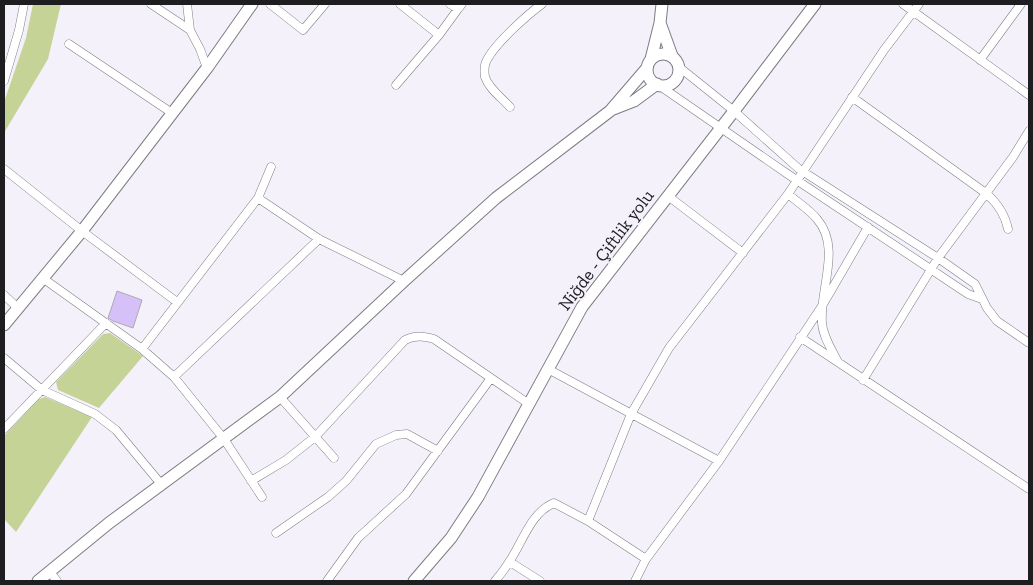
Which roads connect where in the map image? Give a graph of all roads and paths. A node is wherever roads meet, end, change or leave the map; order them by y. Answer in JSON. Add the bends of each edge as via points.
{"nodes":[{"id":1,"x":24,"y":4,"type":"edge"},
{"id":2,"x":151,"y":4,"type":"edge"},
{"id":3,"x":187,"y":4,"type":"edge"},
{"id":4,"x":252,"y":4,"type":"edge"},
{"id":5,"x":270,"y":4,"type":"edge"},
{"id":6,"x":325,"y":4,"type":"edge"},
{"id":7,"x":400,"y":4,"type":"edge"},
{"id":8,"x":450,"y":4,"type":"edge"},
{"id":9,"x":542,"y":4,"type":"edge"},
{"id":10,"x":662,"y":4,"type":"edge"},
{"id":11,"x":815,"y":4,"type":"edge"},
{"id":12,"x":903,"y":4,"type":"edge"},
{"id":13,"x":919,"y":4,"type":"edge"},
{"id":14,"x":1021,"y":4,"type":"edge"},
{"id":15,"x":460,"y":6,"type":"edge"},
{"id":16,"x":914,"y":11,"type":"junction"},
{"id":17,"x":660,"y":23,"type":"junction"},
{"id":18,"x":190,"y":30,"type":"junction"},
{"id":19,"x":439,"y":35,"type":"junction"},
{"id":20,"x":69,"y":44,"type":"dead end"},
{"id":21,"x":672,"y":56,"type":"junction"},
{"id":22,"x":980,"y":60,"type":"junction"},
{"id":23,"x":649,"y":64,"type":"junction"},
{"id":24,"x":679,"y":67,"type":"junction"},
{"id":25,"x":207,"y":68,"type":"junction"},
{"id":26,"x":4,"y":81,"type":"edge"},
{"id":27,"x":396,"y":85,"type":"dead end"},
{"id":28,"x":659,"y":85,"type":"junction"},
{"id":29,"x":1029,"y":95,"type":"edge"},
{"id":30,"x":852,"y":97,"type":"junction"},
{"id":31,"x":510,"y":106,"type":"dead end"},
{"id":32,"x":610,"y":111,"type":"junction"},
{"id":33,"x":734,"y":111,"type":"junction"},
{"id":34,"x":172,"y":113,"type":"junction"},
{"id":35,"x":721,"y":128,"type":"junction"},
{"id":36,"x":1029,"y":131,"type":"edge"},
{"id":37,"x":271,"y":168,"type":"dead end"},
{"id":38,"x":4,"y":170,"type":"edge"},
{"id":39,"x":802,"y":171,"type":"junction"},
{"id":40,"x":797,"y":180,"type":"junction"},
{"id":41,"x":788,"y":194,"type":"junction"},
{"id":42,"x":986,"y":194,"type":"junction"},
{"id":43,"x":668,"y":196,"type":"junction"},
{"id":44,"x":258,"y":198,"type":"junction"},
{"id":45,"x":868,"y":227,"type":"junction"},
{"id":46,"x":1008,"y":229,"type":"dead end"},
{"id":47,"x":82,"y":232,"type":"junction"},
{"id":48,"x":319,"y":239,"type":"junction"},
{"id":49,"x":743,"y":253,"type":"junction"},
{"id":50,"x":938,"y":258,"type":"junction"},
{"id":51,"x":932,"y":269,"type":"junction"},
{"id":52,"x":44,"y":279,"type":"junction"},
{"id":53,"x":404,"y":281,"type":"junction"},
{"id":54,"x":4,"y":295,"type":"edge"},
{"id":55,"x":982,"y":298,"type":"junction"},
{"id":56,"x":177,"y":302,"type":"junction"},
{"id":57,"x":822,"y":306,"type":"junction"},
{"id":58,"x":18,"y":308,"type":"junction"},
{"id":59,"x":106,"y":323,"type":"junction"},
{"id":60,"x":4,"y":325,"type":"edge"},
{"id":61,"x":800,"y":337,"type":"junction"},
{"id":62,"x":1029,"y":343,"type":"edge"},
{"id":63,"x":142,"y":350,"type":"junction"},
{"id":64,"x":4,"y":358,"type":"edge"},
{"id":65,"x":839,"y":363,"type":"junction"},
{"id":66,"x":548,"y":369,"type":"junction"},
{"id":67,"x":174,"y":377,"type":"junction"},
{"id":68,"x":491,"y":378,"type":"junction"},
{"id":69,"x":863,"y":380,"type":"junction"},
{"id":70,"x":42,"y":390,"type":"junction"},
{"id":71,"x":280,"y":397,"type":"junction"},
{"id":72,"x":529,"y":404,"type":"junction"},
{"id":73,"x":631,"y":414,"type":"junction"},
{"id":74,"x":4,"y":429,"type":"edge"},
{"id":75,"x":315,"y":437,"type":"junction"},
{"id":76,"x":224,"y":439,"type":"junction"},
{"id":77,"x":438,"y":451,"type":"junction"},
{"id":78,"x":334,"y":458,"type":"dead end"},
{"id":79,"x":719,"y":461,"type":"junction"},
{"id":80,"x":251,"y":481,"type":"junction"},
{"id":81,"x":162,"y":484,"type":"junction"},
{"id":82,"x":1029,"y":489,"type":"edge"},
{"id":83,"x":262,"y":498,"type":"dead end"},
{"id":84,"x":588,"y":521,"type":"junction"},
{"id":85,"x":276,"y":533,"type":"dead end"},
{"id":86,"x":646,"y":560,"type":"junction"},
{"id":87,"x":510,"y":562,"type":"junction"},
{"id":88,"x":54,"y":576,"type":"edge"},
{"id":89,"x":38,"y":581,"type":"edge"},
{"id":90,"x":327,"y":581,"type":"edge"},
{"id":91,"x":414,"y":581,"type":"edge"},
{"id":92,"x":495,"y":581,"type":"edge"},
{"id":93,"x":540,"y":581,"type":"edge"},
{"id":94,"x":634,"y":581,"type":"edge"}],
"edges":[{"from":1,"to":26,"type":"street"},
{"from":2,"to":18,"type":"street"},
{"from":3,"to":18,"type":"street"},
{"from":4,"to":25,"type":"street"},
{"from":5,"to":6,"type":"street","via":[[303,30]]},
{"from":7,"to":19,"type":"street"},
{"from":8,"to":15,"type":"street"},
{"from":9,"to":31,"type":"street","via":[[507,36],[488,58],[484,68],[490,87]]},
{"from":10,"to":17,"type":"street"},
{"from":11,"to":33,"type":"street","name":"Niğde - Çiftlik yolu"},
{"from":12,"to":16,"type":"street"},
{"from":13,"to":16,"type":"street"},
{"from":14,"to":22,"type":"street"},
{"from":15,"to":19,"type":"street"},
{"from":16,"to":22,"type":"street"},
{"from":16,"to":30,"type":"street"},
{"from":17,"to":21,"type":"street"},
{"from":17,"to":23,"type":"street"},
{"from":18,"to":25,"type":"street"},
{"from":19,"to":27,"type":"street"},
{"from":20,"to":34,"type":"street"},
{"from":21,"to":23,"type":"street","via":[[659,54]]},
{"from":21,"to":24,"type":"street"},
{"from":22,"to":29,"type":"street"},
{"from":23,"to":28,"type":"street","via":[[648,75]]},
{"from":23,"to":32,"type":"street"},
{"from":24,"to":28,"type":"street","via":[[674,81]]},
{"from":24,"to":33,"type":"street"},
{"from":25,"to":34,"type":"street"},
{"from":28,"to":32,"type":"street"},
{"from":28,"to":35,"type":"street"},
{"from":30,"to":39,"type":"street"},
{"from":30,"to":42,"type":"street"},
{"from":32,"to":53,"type":"street","via":[[496,198]]},
{"from":33,"to":35,"type":"street","name":"Niğde - Çiftlik yolu"},
{"from":33,"to":39,"type":"street"},
{"from":34,"to":47,"type":"street"},
{"from":35,"to":40,"type":"street"},
{"from":35,"to":43,"type":"street","name":"Niğde - Çiftlik yolu"},
{"from":36,"to":42,"type":"street"},
{"from":37,"to":44,"type":"street"},
{"from":38,"to":47,"type":"street"},
{"from":39,"to":40,"type":"street"},
{"from":39,"to":50,"type":"street"},
{"from":40,"to":41,"type":"street"},
{"from":40,"to":45,"type":"street"},
{"from":41,"to":49,"type":"street"},
{"from":41,"to":57,"type":"street","via":[[817,218],[828,244],[828,273]]},
{"from":42,"to":46,"type":"street","via":[[998,204]]},
{"from":42,"to":50,"type":"street"},
{"from":43,"to":49,"type":"street"},
{"from":43,"to":66,"type":"street","name":"Niğde - Çiftlik yolu","via":[[582,307]]},
{"from":44,"to":48,"type":"street"},
{"from":44,"to":56,"type":"street"},
{"from":45,"to":51,"type":"street"},
{"from":45,"to":57,"type":"street"},
{"from":47,"to":52,"type":"street"},
{"from":47,"to":56,"type":"street"},
{"from":48,"to":53,"type":"street"},
{"from":48,"to":67,"type":"street"},
{"from":49,"to":73,"type":"street","via":[[669,348]]},
{"from":50,"to":51,"type":"street"},
{"from":50,"to":55,"type":"street","via":[[975,284]]},
{"from":51,"to":55,"type":"street","via":[[968,294]]},
{"from":51,"to":69,"type":"street"},
{"from":52,"to":58,"type":"street"},
{"from":52,"to":59,"type":"street"},
{"from":53,"to":71,"type":"street"},
{"from":54,"to":58,"type":"street"},
{"from":55,"to":62,"type":"street","via":[[997,321]]},
{"from":56,"to":63,"type":"street"},
{"from":57,"to":61,"type":"street"},
{"from":57,"to":65,"type":"street","via":[[824,333]]},
{"from":58,"to":60,"type":"street"},
{"from":59,"to":63,"type":"street"},
{"from":59,"to":70,"type":"street"},
{"from":61,"to":65,"type":"street"},
{"from":61,"to":79,"type":"street"},
{"from":63,"to":67,"type":"street"},
{"from":64,"to":70,"type":"street"},
{"from":65,"to":69,"type":"street"},
{"from":66,"to":72,"type":"street","name":"Niğde - Çiftlik yolu"},
{"from":66,"to":73,"type":"street"},
{"from":67,"to":76,"type":"street"},
{"from":68,"to":72,"type":"street"},
{"from":68,"to":75,"type":"street","via":[[434,339],[413,336],[404,340]]},
{"from":68,"to":77,"type":"street"},
{"from":69,"to":82,"type":"street"},
{"from":70,"to":74,"type":"street"},
{"from":70,"to":81,"type":"street","via":[[96,414],[116,430]]},
{"from":71,"to":75,"type":"street"},
{"from":71,"to":76,"type":"street"},
{"from":72,"to":91,"type":"street","name":"Niğde - Çiftlik yolu","via":[[451,538]]},
{"from":73,"to":79,"type":"street"},
{"from":73,"to":84,"type":"street"},
{"from":75,"to":78,"type":"street"},
{"from":75,"to":80,"type":"street","via":[[286,460]]},
{"from":76,"to":80,"type":"street"},
{"from":76,"to":81,"type":"street"},
{"from":77,"to":85,"type":"street","via":[[407,434],[376,444],[346,481]]},
{"from":77,"to":90,"type":"street","via":[[406,494],[358,538]]},
{"from":79,"to":86,"type":"street"},
{"from":80,"to":83,"type":"street"},
{"from":81,"to":88,"type":"street","via":[[109,523]]},
{"from":84,"to":86,"type":"street"},
{"from":84,"to":87,"type":"street","via":[[554,503],[544,507]]},
{"from":86,"to":94,"type":"street"},
{"from":87,"to":92,"type":"street"},
{"from":87,"to":93,"type":"street"},
{"from":88,"to":89,"type":"street"}]}
